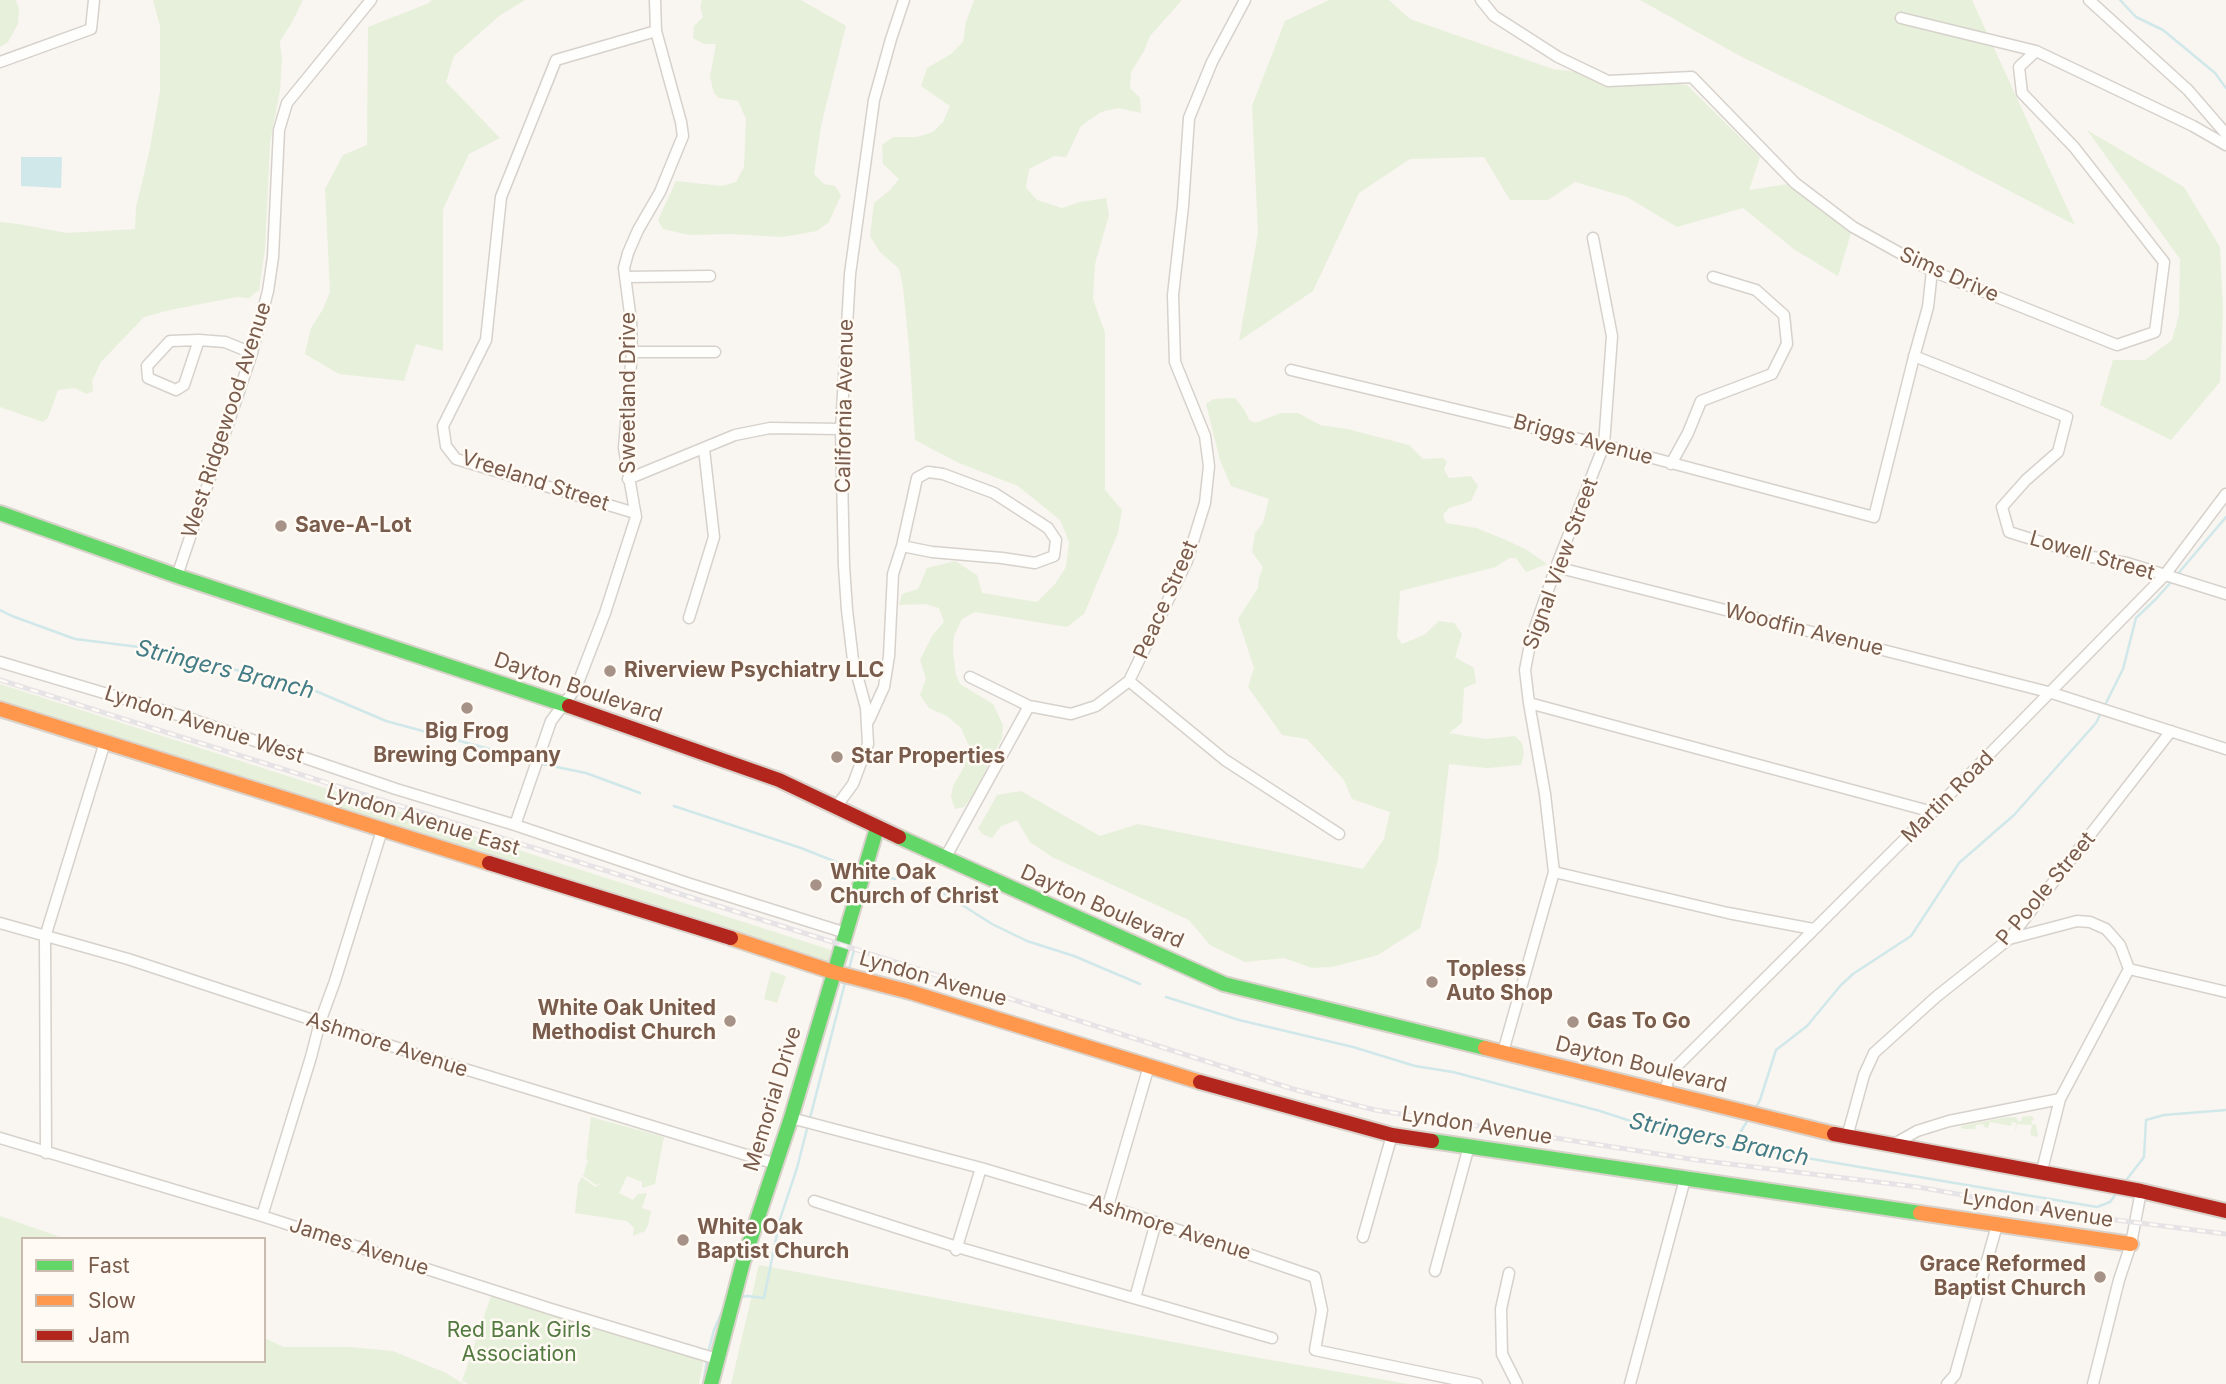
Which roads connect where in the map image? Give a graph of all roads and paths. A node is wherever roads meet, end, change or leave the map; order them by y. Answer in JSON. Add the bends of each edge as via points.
{"nodes":[{"id":1,"x":94,"y":0,"type":"edge"},
{"id":2,"x":371,"y":0,"type":"edge"},
{"id":3,"x":654,"y":0,"type":"edge"},
{"id":4,"x":904,"y":0,"type":"edge"},
{"id":5,"x":1245,"y":0,"type":"edge"},
{"id":6,"x":1481,"y":0,"type":"edge"},
{"id":7,"x":2089,"y":0,"type":"edge"},
{"id":8,"x":1900,"y":18,"type":"dead end"},
{"id":9,"x":656,"y":31,"type":"junction"},
{"id":10,"x":2036,"y":51,"type":"junction"},
{"id":11,"x":0,"y":62,"type":"edge"},
{"id":12,"x":2226,"y":134,"type":"edge"},
{"id":13,"x":2226,"y":145,"type":"edge"},
{"id":14,"x":1593,"y":238,"type":"dead end"},
{"id":15,"x":1932,"y":271,"type":"junction"},
{"id":16,"x":710,"y":276,"type":"dead end"},
{"id":17,"x":625,"y":277,"type":"junction"},
{"id":18,"x":1713,"y":277,"type":"dead end"},
{"id":19,"x":199,"y":340,"type":"junction"},
{"id":20,"x":632,"y":352,"type":"junction"},
{"id":21,"x":715,"y":352,"type":"dead end"},
{"id":22,"x":252,"y":354,"type":"junction"},
{"id":23,"x":1914,"y":356,"type":"junction"},
{"id":24,"x":1291,"y":370,"type":"dead end"},
{"id":25,"x":841,"y":429,"type":"junction"},
{"id":26,"x":1604,"y":445,"type":"junction"},
{"id":27,"x":704,"y":449,"type":"junction"},
{"id":28,"x":1671,"y":464,"type":"junction"},
{"id":29,"x":628,"y":479,"type":"junction"},
{"id":30,"x":2226,"y":494,"type":"edge"},
{"id":31,"x":0,"y":513,"type":"edge"},
{"id":32,"x":635,"y":513,"type":"junction"},
{"id":33,"x":902,"y":547,"type":"junction"},
{"id":34,"x":1556,"y":567,"type":"junction"},
{"id":35,"x":177,"y":576,"type":"junction"},
{"id":36,"x":2164,"y":576,"type":"junction"},
{"id":37,"x":2226,"y":594,"type":"edge"},
{"id":38,"x":689,"y":618,"type":"dead end"},
{"id":39,"x":0,"y":662,"type":"edge"},
{"id":40,"x":970,"y":677,"type":"dead end"},
{"id":41,"x":1129,"y":681,"type":"junction"},
{"id":42,"x":2052,"y":693,"type":"junction"},
{"id":43,"x":1529,"y":703,"type":"junction"},
{"id":44,"x":564,"y":704,"type":"junction"},
{"id":45,"x":1029,"y":706,"type":"junction"},
{"id":46,"x":0,"y":709,"type":"edge"},
{"id":47,"x":868,"y":721,"type":"junction"},
{"id":48,"x":2171,"y":731,"type":"junction"},
{"id":49,"x":105,"y":743,"type":"junction"},
{"id":50,"x":2226,"y":749,"type":"edge"},
{"id":51,"x":836,"y":807,"type":"junction"},
{"id":52,"x":1933,"y":812,"type":"junction"},
{"id":53,"x":515,"y":825,"type":"junction"},
{"id":54,"x":877,"y":828,"type":"junction"},
{"id":55,"x":382,"y":830,"type":"junction"},
{"id":56,"x":1339,"y":834,"type":"dead end"},
{"id":57,"x":944,"y":860,"type":"junction"},
{"id":58,"x":1554,"y":872,"type":"junction"},
{"id":59,"x":0,"y":923,"type":"edge"},
{"id":60,"x":1813,"y":929,"type":"junction"},
{"id":61,"x":846,"y":933,"type":"junction"},
{"id":62,"x":45,"y":937,"type":"junction"},
{"id":63,"x":2009,"y":939,"type":"junction"},
{"id":64,"x":2129,"y":969,"type":"junction"},
{"id":65,"x":833,"y":972,"type":"junction"},
{"id":66,"x":2226,"y":992,"type":"edge"},
{"id":67,"x":320,"y":1022,"type":"junction"},
{"id":68,"x":1503,"y":1052,"type":"junction"},
{"id":69,"x":1149,"y":1066,"type":"junction"},
{"id":70,"x":1665,"y":1092,"type":"junction"},
{"id":71,"x":2060,"y":1099,"type":"junction"},
{"id":72,"x":791,"y":1118,"type":"junction"},
{"id":73,"x":1392,"y":1135,"type":"junction"},
{"id":74,"x":0,"y":1138,"type":"edge"},
{"id":75,"x":1847,"y":1138,"type":"junction"},
{"id":76,"x":1894,"y":1144,"type":"junction"},
{"id":77,"x":1469,"y":1146,"type":"junction"},
{"id":78,"x":46,"y":1153,"type":"junction"},
{"id":79,"x":776,"y":1164,"type":"junction"},
{"id":80,"x":981,"y":1168,"type":"junction"},
{"id":81,"x":2040,"y":1174,"type":"junction"},
{"id":82,"x":1685,"y":1179,"type":"junction"},
{"id":83,"x":2141,"y":1191,"type":"junction"},
{"id":84,"x":814,"y":1201,"type":"dead end"},
{"id":85,"x":1108,"y":1206,"type":"junction"},
{"id":86,"x":2226,"y":1211,"type":"edge"},
{"id":87,"x":262,"y":1216,"type":"junction"},
{"id":88,"x":1156,"y":1222,"type":"junction"},
{"id":89,"x":1997,"y":1225,"type":"junction"},
{"id":90,"x":1363,"y":1237,"type":"dead end"},
{"id":91,"x":2131,"y":1244,"type":"junction"},
{"id":92,"x":956,"y":1249,"type":"junction"},
{"id":93,"x":1435,"y":1271,"type":"dead end"},
{"id":94,"x":1508,"y":1273,"type":"dead end"},
{"id":95,"x":1135,"y":1298,"type":"junction"},
{"id":96,"x":1272,"y":1338,"type":"dead end"},
{"id":97,"x":717,"y":1359,"type":"junction"},
{"id":98,"x":711,"y":1384,"type":"edge"},
{"id":99,"x":1477,"y":1384,"type":"edge"},
{"id":100,"x":1517,"y":1384,"type":"edge"},
{"id":101,"x":1630,"y":1384,"type":"edge"},
{"id":102,"x":1947,"y":1384,"type":"edge"},
{"id":103,"x":2093,"y":1384,"type":"edge"}],
"edges":[{"from":1,"to":11,"type":"street","via":[[91,29]]},
{"from":2,"to":22,"type":"street","name":"West Ridgewood Avenue","via":[[287,103],[279,130],[273,257]]},
{"from":3,"to":9,"type":"street","name":"Sweetland Drive"},
{"from":4,"to":25,"type":"street","name":"California Avenue","via":[[874,100],[850,274]]},
{"from":5,"to":41,"type":"street","name":"Peace Street","via":[[1189,118],[1172,295],[1175,362],[1205,436],[1209,466],[1205,503],[1187,561]]},
{"from":6,"to":15,"type":"street","name":"Sims Drive","via":[[1494,16],[1558,57],[1608,81],[1692,77],[1795,183],[1853,228]]},
{"from":7,"to":12,"type":"street","via":[[2188,90]]},
{"from":8,"to":10,"type":"street"},
{"from":9,"to":17,"type":"street","name":"Sweetland Drive","via":[[683,136],[628,253]]},
{"from":9,"to":32,"type":"street","name":"Vreeland Street","via":[[555,60],[502,197],[486,341],[443,426],[446,446],[456,459]]},
{"from":10,"to":13,"type":"street"},
{"from":10,"to":15,"type":"street","name":"Sims Drive","via":[[2019,67],[2022,93],[2074,147],[2164,262],[2155,332],[2117,345]]},
{"from":14,"to":26,"type":"street","name":"Signal View Street","via":[[1612,337]]},
{"from":15,"to":23,"type":"street","via":[[1928,307]]},
{"from":16,"to":17,"type":"street"},
{"from":17,"to":20,"type":"street","name":"Sweetland Drive"},
{"from":18,"to":28,"type":"street","via":[[1756,290],[1784,315],[1787,344],[1772,374],[1701,401]]},
{"from":19,"to":19,"type":"street","via":[[170,341],[147,366],[149,379],[176,390],[184,385]]},
{"from":19,"to":22,"type":"street","via":[[225,342]]},
{"from":20,"to":21,"type":"street"},
{"from":20,"to":29,"type":"street","name":"Sweetland Drive","via":[[624,447]]},
{"from":22,"to":35,"type":"street","name":"West Ridgewood Avenue"},
{"from":23,"to":28,"type":"street","name":"Briggs Avenue","via":[[1874,517]]},
{"from":23,"to":36,"type":"street","name":"Lowell Street","via":[[2067,417],[2057,452],[2002,507],[2009,532]]},
{"from":24,"to":26,"type":"street","name":"Briggs Avenue"},
{"from":25,"to":27,"type":"street","via":[[770,428],[735,435]]},
{"from":25,"to":47,"type":"street","name":"California Avenue","via":[[846,610]]},
{"from":26,"to":28,"type":"street","name":"Briggs Avenue"},
{"from":26,"to":34,"type":"street","name":"Signal View Street"},
{"from":27,"to":29,"type":"street"},
{"from":27,"to":38,"type":"street","via":[[714,537]]},
{"from":29,"to":32,"type":"street","name":"Sweetland Drive"},
{"from":30,"to":36,"type":"street","name":"Martin Road"},
{"from":31,"to":35,"type":"street","name":"Dayton Boulevard"},
{"from":32,"to":44,"type":"street","name":"Sweetland Drive","via":[[608,608],[576,688]]},
{"from":33,"to":33,"type":"street","via":[[1035,563],[1054,556],[1056,540],[1048,528],[994,493],[928,472],[917,478]]},
{"from":33,"to":47,"type":"street","via":[[893,574],[884,687]]},
{"from":34,"to":42,"type":"street","name":"Woodfin Avenue"},
{"from":34,"to":43,"type":"street","name":"Signal View Street","via":[[1531,639],[1525,670]]},
{"from":35,"to":44,"type":"street","name":"Dayton Boulevard"},
{"from":36,"to":37,"type":"street","name":"Lowell Street"},
{"from":36,"to":42,"type":"street","name":"Martin Road"},
{"from":39,"to":53,"type":"street","name":"Lyndon Avenue West"},
{"from":40,"to":45,"type":"street","name":"Peace Street"},
{"from":41,"to":45,"type":"street","name":"Peace Street","via":[[1096,706],[1071,714]]},
{"from":41,"to":56,"type":"street","via":[[1225,760]]},
{"from":42,"to":48,"type":"street","name":"Woodfin Avenue"},
{"from":42,"to":52,"type":"street","name":"Martin Road"},
{"from":43,"to":52,"type":"street"},
{"from":43,"to":58,"type":"street","name":"Signal View Street"},
{"from":44,"to":51,"type":"street","name":"Dayton Boulevard","via":[[779,780]]},
{"from":44,"to":53,"type":"street","name":"Sweetland Drive","via":[[551,721]]},
{"from":45,"to":57,"type":"street"},
{"from":46,"to":49,"type":"street","name":"Lyndon Avenue East"},
{"from":47,"to":51,"type":"street","name":"California Avenue","via":[[868,744],[860,767]]},
{"from":48,"to":50,"type":"street","name":"Woodfin Avenue"},
{"from":48,"to":63,"type":"street","name":"P Poole Street"},
{"from":49,"to":55,"type":"street","name":"Lyndon Avenue East"},
{"from":49,"to":62,"type":"street"},
{"from":51,"to":54,"type":"street","name":"Dayton Boulevard"},
{"from":52,"to":60,"type":"street","name":"Martin Road"},
{"from":53,"to":61,"type":"street","name":"Lyndon Avenue West"},
{"from":54,"to":57,"type":"street","name":"Dayton Boulevard"},
{"from":54,"to":61,"type":"street","name":"Memorial Drive"},
{"from":55,"to":65,"type":"street","name":"Lyndon Avenue East"},
{"from":55,"to":67,"type":"street"},
{"from":57,"to":68,"type":"street","name":"Dayton Boulevard","via":[[1224,984]]},
{"from":58,"to":60,"type":"street"},
{"from":58,"to":68,"type":"street","name":"Signal View Street"},
{"from":59,"to":62,"type":"street","name":"Ashmore Avenue"},
{"from":60,"to":70,"type":"street","name":"Martin Road","via":[[1670,1073]]},
{"from":61,"to":65,"type":"street","name":"Memorial Drive"},
{"from":62,"to":67,"type":"street","name":"Ashmore Avenue"},
{"from":62,"to":78,"type":"street"},
{"from":63,"to":64,"type":"street","via":[[2077,921],[2090,922],[2106,929],[2120,945]]},
{"from":63,"to":75,"type":"street","name":"P Poole Street","via":[[1874,1053]]},
{"from":64,"to":66,"type":"street"},
{"from":64,"to":71,"type":"street"},
{"from":65,"to":69,"type":"street","name":"Lyndon Avenue"},
{"from":65,"to":72,"type":"street","name":"Memorial Drive"},
{"from":67,"to":79,"type":"street","name":"Ashmore Avenue"},
{"from":67,"to":87,"type":"street"},
{"from":68,"to":70,"type":"street","name":"Dayton Boulevard"},
{"from":69,"to":73,"type":"street","name":"Lyndon Avenue"},
{"from":69,"to":85,"type":"street"},
{"from":70,"to":75,"type":"street","name":"Dayton Boulevard"},
{"from":71,"to":76,"type":"street","via":[[1949,1121]]},
{"from":71,"to":81,"type":"street"},
{"from":72,"to":79,"type":"street","name":"Memorial Drive"},
{"from":72,"to":80,"type":"street","name":"Ashmore Avenue"},
{"from":73,"to":77,"type":"street","name":"Lyndon Avenue"},
{"from":73,"to":90,"type":"street"},
{"from":74,"to":78,"type":"street","name":"James Avenue"},
{"from":75,"to":76,"type":"street","name":"Dayton Boulevard"},
{"from":76,"to":81,"type":"street","name":"Dayton Boulevard"},
{"from":77,"to":82,"type":"street","name":"Lyndon Avenue"},
{"from":77,"to":93,"type":"street"},
{"from":78,"to":87,"type":"street","name":"James Avenue"},
{"from":79,"to":97,"type":"street","name":"Memorial Drive"},
{"from":80,"to":85,"type":"street","name":"Ashmore Avenue"},
{"from":80,"to":92,"type":"street"},
{"from":81,"to":83,"type":"street","name":"Dayton Boulevard"},
{"from":82,"to":89,"type":"street","name":"Lyndon Avenue"},
{"from":82,"to":101,"type":"street"},
{"from":83,"to":86,"type":"street","name":"Dayton Boulevard"},
{"from":83,"to":91,"type":"street"},
{"from":84,"to":92,"type":"street"},
{"from":85,"to":88,"type":"street","name":"Ashmore Avenue"},
{"from":87,"to":97,"type":"street","name":"James Avenue"},
{"from":88,"to":95,"type":"street"},
{"from":88,"to":99,"type":"street","name":"Ashmore Avenue","via":[[1315,1276],[1322,1310],[1315,1350]]},
{"from":89,"to":91,"type":"street","name":"Lyndon Avenue"},
{"from":89,"to":102,"type":"street","via":[[1955,1375]]},
{"from":91,"to":103,"type":"street"},
{"from":92,"to":95,"type":"street"},
{"from":94,"to":100,"type":"street","via":[[1501,1309],[1502,1354]]},
{"from":95,"to":96,"type":"street"},
{"from":97,"to":98,"type":"street","name":"Memorial Drive"}]}
